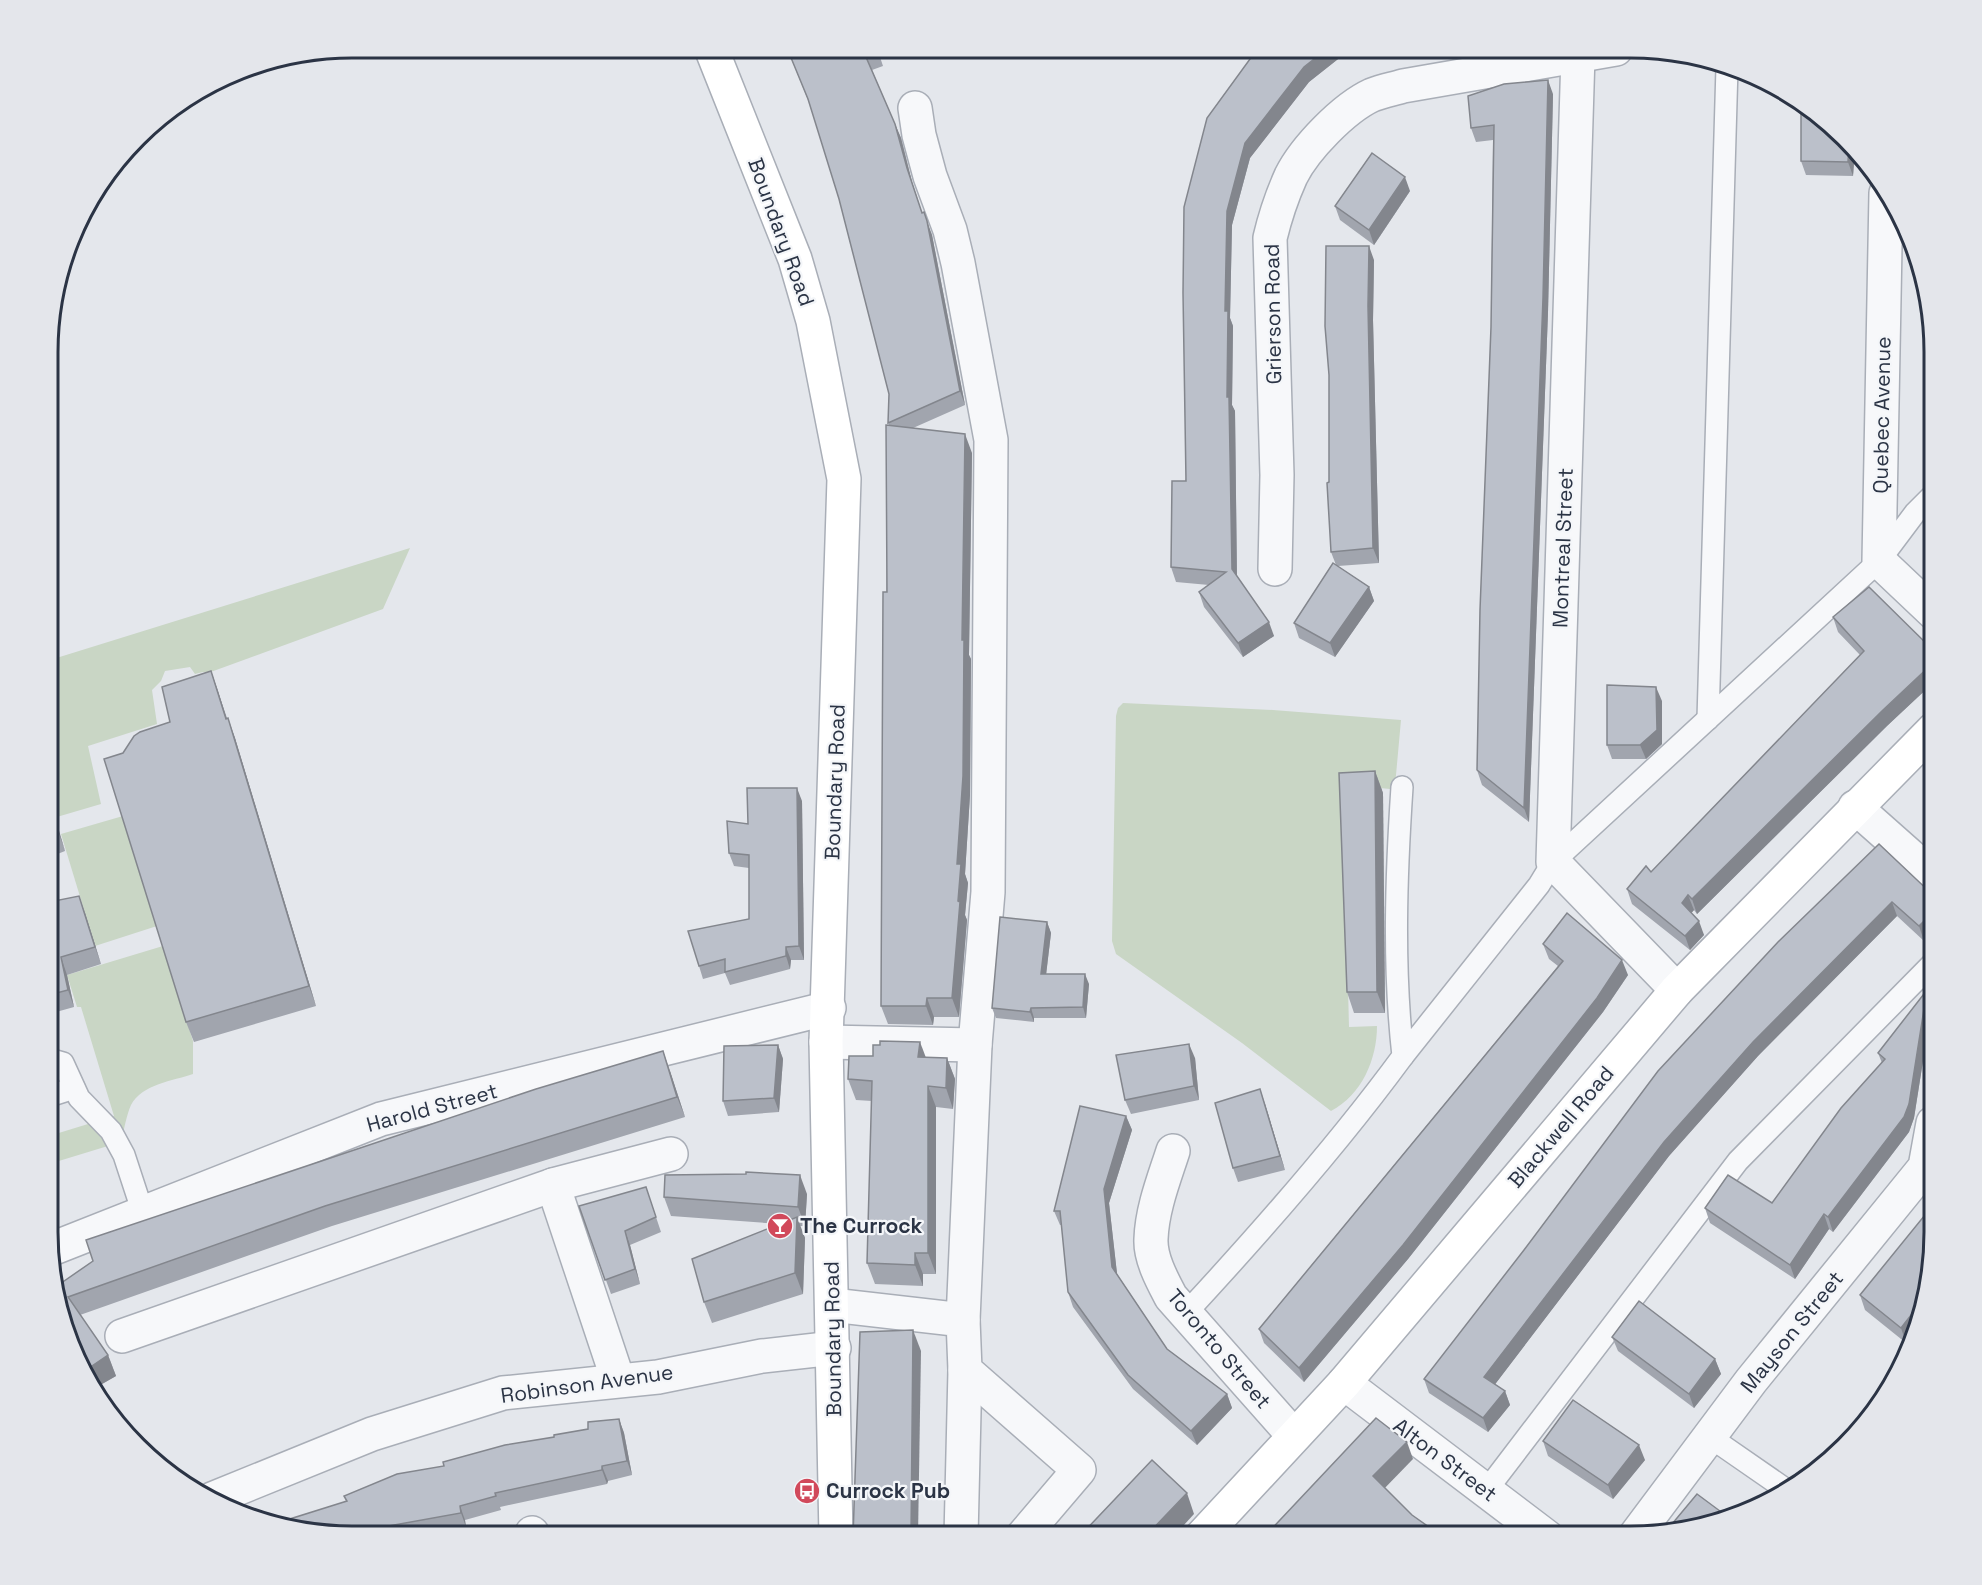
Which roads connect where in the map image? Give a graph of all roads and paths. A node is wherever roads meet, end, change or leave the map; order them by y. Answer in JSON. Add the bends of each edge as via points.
{"nodes":[{"id":1,"x":715,"y":59,"type":"edge"},
{"id":2,"x":1555,"y":59,"type":"edge"},
{"id":3,"x":1578,"y":59,"type":"edge"},
{"id":4,"x":1727,"y":75,"type":"edge"},
{"id":5,"x":915,"y":108,"type":"dead end"},
{"id":6,"x":1887,"y":210,"type":"edge"},
{"id":7,"x":1924,"y":504,"type":"edge"},
{"id":8,"x":1879,"y":561,"type":"junction"},
{"id":9,"x":1275,"y":569,"type":"dead end"},
{"id":10,"x":1924,"y":604,"type":"edge"},
{"id":11,"x":1708,"y":719,"type":"junction"},
{"id":12,"x":1924,"y":739,"type":"edge"},
{"id":13,"x":1402,"y":787,"type":"dead end"},
{"id":14,"x":1855,"y":807,"type":"junction"},
{"id":15,"x":1553,"y":862,"type":"junction"},
{"id":16,"x":1924,"y":868,"type":"edge"},
{"id":17,"x":1924,"y":972,"type":"edge"},
{"id":18,"x":1677,"y":990,"type":"junction"},
{"id":19,"x":829,"y":1008,"type":"junction"},
{"id":20,"x":826,"y":1042,"type":"junction"},
{"id":21,"x":975,"y":1045,"type":"junction"},
{"id":22,"x":1403,"y":1056,"type":"junction"},
{"id":23,"x":58,"y":1062,"type":"edge"},
{"id":24,"x":74,"y":1088,"type":"junction"},
{"id":25,"x":58,"y":1093,"type":"edge"},
{"id":26,"x":1173,"y":1151,"type":"dead end"},
{"id":27,"x":670,"y":1154,"type":"dead end"},
{"id":28,"x":1924,"y":1168,"type":"edge"},
{"id":29,"x":553,"y":1185,"type":"junction"},
{"id":30,"x":143,"y":1213,"type":"junction"},
{"id":31,"x":59,"y":1246,"type":"edge"},
{"id":32,"x":832,"y":1305,"type":"junction"},
{"id":33,"x":1186,"y":1313,"type":"junction"},
{"id":34,"x":963,"y":1320,"type":"junction"},
{"id":35,"x":122,"y":1336,"type":"dead end"},
{"id":36,"x":834,"y":1348,"type":"junction"},
{"id":37,"x":965,"y":1370,"type":"junction"},
{"id":38,"x":618,"y":1380,"type":"junction"},
{"id":39,"x":1344,"y":1383,"type":"junction"},
{"id":40,"x":1294,"y":1436,"type":"junction"},
{"id":41,"x":1710,"y":1437,"type":"junction"},
{"id":42,"x":1780,"y":1485,"type":"edge"},
{"id":43,"x":1486,"y":1491,"type":"junction"},
{"id":44,"x":221,"y":1495,"type":"edge"},
{"id":45,"x":836,"y":1526,"type":"edge"},
{"id":46,"x":962,"y":1526,"type":"edge"},
{"id":47,"x":1031,"y":1526,"type":"edge"},
{"id":48,"x":1211,"y":1526,"type":"edge"},
{"id":49,"x":1532,"y":1526,"type":"edge"},
{"id":50,"x":1643,"y":1526,"type":"edge"}],
"edges":[{"from":1,"to":19,"type":"street","name":"Boundary Road","via":[[795,259],[813,321],[844,479]]},
{"from":2,"to":9,"type":"street","name":"Grierson Road","via":[[1372,95],[1322,133],[1292,174],[1270,238],[1277,475]]},
{"from":3,"to":15,"type":"street","name":"Montreal Street"},
{"from":4,"to":11,"type":"lane"},
{"from":5,"to":21,"type":"street","via":[[930,176],[958,263],[991,440],[988,892]]},
{"from":6,"to":8,"type":"street","name":"Quebec Avenue"},
{"from":7,"to":8,"type":"lane"},
{"from":8,"to":10,"type":"street"},
{"from":8,"to":11,"type":"lane"},
{"from":11,"to":15,"type":"lane"},
{"from":12,"to":14,"type":"street","name":"Blackwell Road"},
{"from":13,"to":22,"type":"lane","via":[[1397,872],[1398,1011]]},
{"from":14,"to":16,"type":"street"},
{"from":14,"to":18,"type":"street","name":"Blackwell Road"},
{"from":15,"to":18,"type":"street"},
{"from":15,"to":22,"type":"lane"},
{"from":17,"to":43,"type":"lane","via":[[1738,1161]]},
{"from":18,"to":39,"type":"street","name":"Blackwell Road"},
{"from":19,"to":20,"type":"street","name":"Boundary Road"},
{"from":19,"to":30,"type":"street","name":"Harold Street","via":[[381,1119]]},
{"from":20,"to":21,"type":"street"},
{"from":20,"to":32,"type":"street","name":"Boundary Road"},
{"from":21,"to":34,"type":"street"},
{"from":22,"to":33,"type":"lane","via":[[1363,1110]]},
{"from":23,"to":24,"type":"lane","via":[[63,1063]]},
{"from":24,"to":25,"type":"lane"},
{"from":24,"to":30,"type":"lane","via":[[111,1131],[124,1155]]},
{"from":26,"to":33,"type":"street","name":"Toronto Street","via":[[1150,1240],[1159,1273],[1171,1297]]},
{"from":27,"to":29,"type":"street"},
{"from":28,"to":41,"type":"street","name":"Mayson Street"},
{"from":29,"to":35,"type":"street"},
{"from":29,"to":38,"type":"street"},
{"from":30,"to":31,"type":"street","name":"Harold Street"},
{"from":32,"to":34,"type":"street"},
{"from":32,"to":36,"type":"street","name":"Boundary Road"},
{"from":33,"to":40,"type":"street","name":"Toronto Street"},
{"from":34,"to":37,"type":"street"},
{"from":36,"to":38,"type":"street","name":"Robinson Avenue"},
{"from":36,"to":45,"type":"street","name":"Boundary Road"},
{"from":37,"to":46,"type":"street"},
{"from":37,"to":47,"type":"street","via":[[1079,1470]]},
{"from":38,"to":44,"type":"street","name":"Robinson Avenue","via":[[503,1393],[372,1434]]},
{"from":39,"to":40,"type":"street","name":"Blackwell Road"},
{"from":39,"to":43,"type":"street","name":"Alton Street"},
{"from":40,"to":48,"type":"street","name":"Blackwell Road"},
{"from":41,"to":42,"type":"lane"},
{"from":41,"to":50,"type":"street","name":"Mayson Street"},
{"from":43,"to":49,"type":"street","name":"Alton Street"}]}
